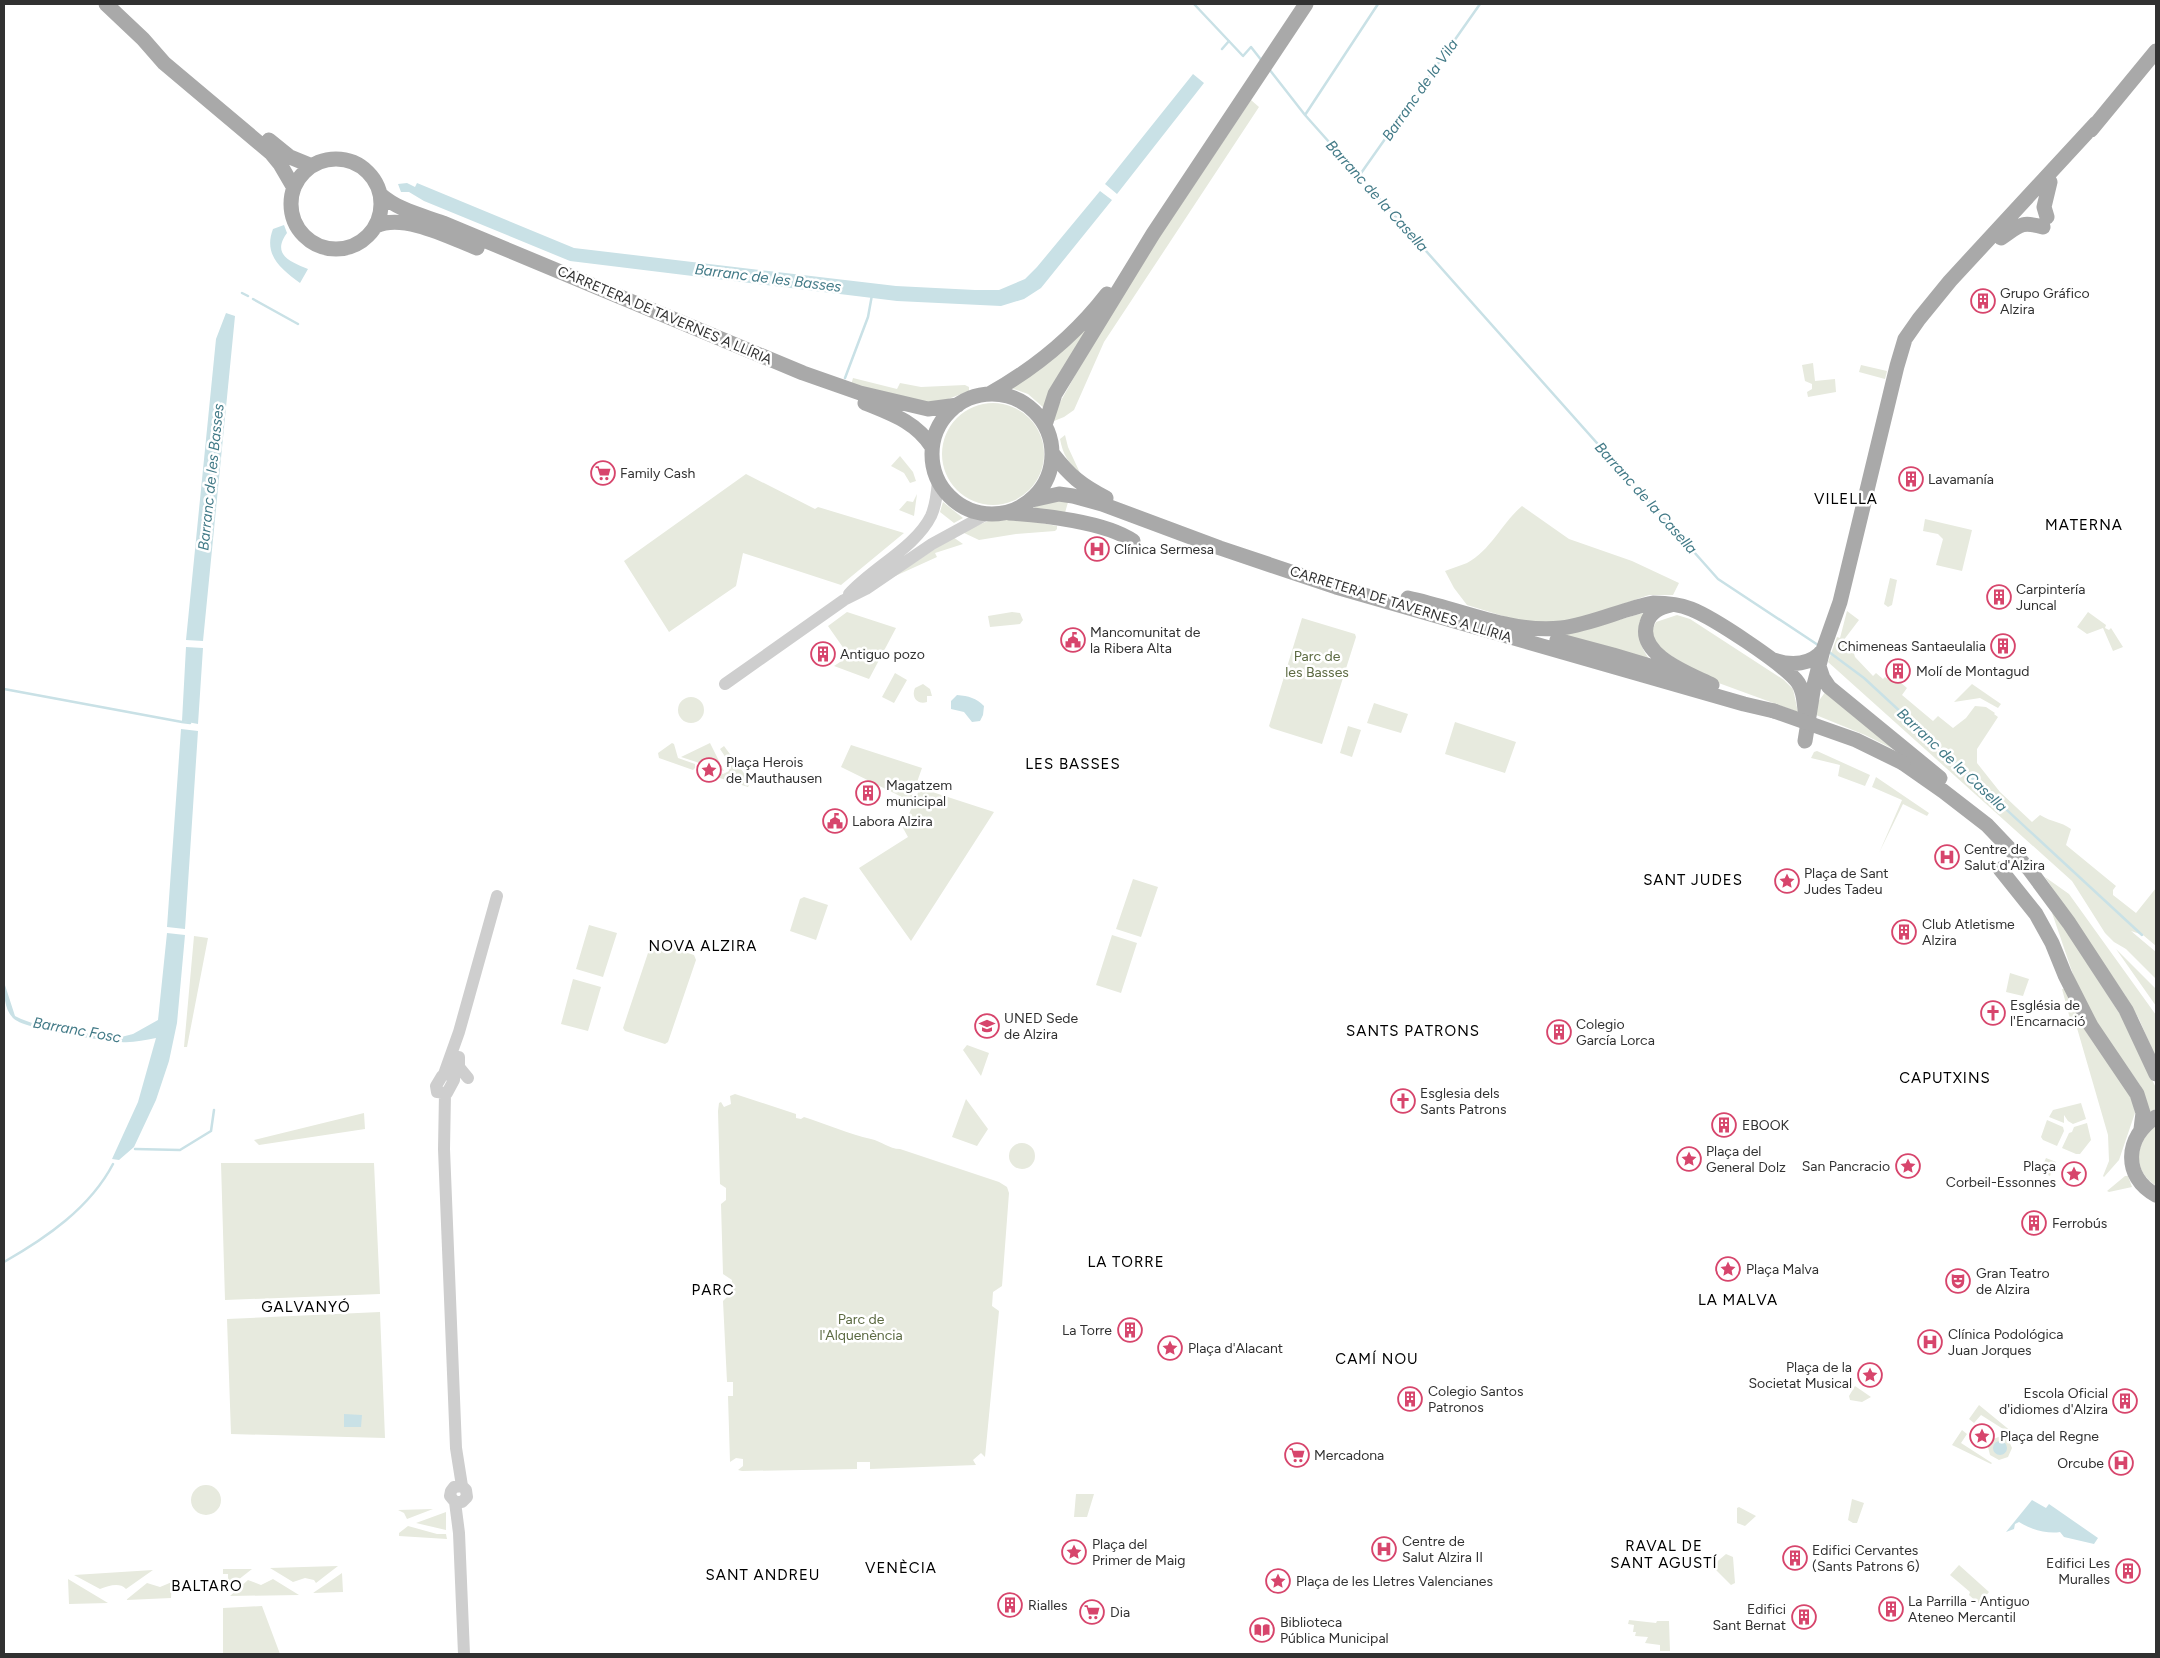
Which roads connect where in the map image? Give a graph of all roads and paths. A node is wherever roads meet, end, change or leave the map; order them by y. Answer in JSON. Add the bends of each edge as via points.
{"nodes":[{"id":1,"x":106,"y":4,"type":"edge"},
{"id":2,"x":1306,"y":4,"type":"edge"},
{"id":3,"x":143,"y":38,"type":"junction"},
{"id":4,"x":2156,"y":51,"type":"edge"},
{"id":5,"x":2096,"y":123,"type":"junction"},
{"id":6,"x":312,"y":166,"type":"junction"},
{"id":7,"x":2055,"y":166,"type":"junction"},
{"id":8,"x":2050,"y":182,"type":"junction"},
{"id":9,"x":294,"y":188,"type":"junction"},
{"id":10,"x":380,"y":194,"type":"junction"},
{"id":11,"x":2026,"y":208,"type":"junction"},
{"id":12,"x":2045,"y":222,"type":"junction"},
{"id":13,"x":376,"y":226,"type":"junction"},
{"id":14,"x":1153,"y":234,"type":"junction"},
{"id":15,"x":2001,"y":238,"type":"junction"},
{"id":16,"x":1965,"y":265,"type":"junction"},
{"id":17,"x":1932,"y":304,"type":"junction"},
{"id":18,"x":989,"y":394,"type":"junction"},
{"id":19,"x":958,"y":405,"type":"junction"},
{"id":20,"x":1045,"y":425,"type":"junction"},
{"id":21,"x":932,"y":447,"type":"junction"},
{"id":22,"x":1053,"y":454,"type":"junction"},
{"id":23,"x":938,"y":481,"type":"junction"},
{"id":24,"x":1032,"y":500,"type":"junction"},
{"id":25,"x":1008,"y":513,"type":"junction"},
{"id":26,"x":987,"y":514,"type":"junction"},
{"id":27,"x":1133,"y":541,"type":"dead end"},
{"id":28,"x":1394,"y":596,"type":"junction"},
{"id":29,"x":844,"y":600,"type":"junction"},
{"id":30,"x":1675,"y":605,"type":"junction"},
{"id":31,"x":1763,"y":654,"type":"junction"},
{"id":32,"x":1819,"y":658,"type":"junction"},
{"id":33,"x":725,"y":684,"type":"dead end"},
{"id":34,"x":1712,"y":685,"type":"junction"},
{"id":35,"x":1812,"y":691,"type":"junction"},
{"id":36,"x":1806,"y":710,"type":"junction"},
{"id":37,"x":1774,"y":711,"type":"junction"},
{"id":38,"x":1965,"y":808,"type":"junction"},
{"id":39,"x":1987,"y":825,"type":"junction"},
{"id":40,"x":2000,"y":869,"type":"dead end"},
{"id":41,"x":497,"y":896,"type":"dead end"},
{"id":42,"x":2073,"y":992,"type":"junction"},
{"id":43,"x":459,"y":1035,"type":"junction"},
{"id":44,"x":2156,"y":1074,"type":"edge"},
{"id":45,"x":468,"y":1078,"type":"dead end"},
{"id":46,"x":2156,"y":1117,"type":"edge"},
{"id":47,"x":2141,"y":1129,"type":"junction"},
{"id":48,"x":2156,"y":1195,"type":"edge"},
{"id":49,"x":464,"y":1654,"type":"edge"}],
"edges":[{"from":1,"to":3,"type":"main road"},
{"from":2,"to":14,"type":"main road"},
{"from":3,"to":6,"type":"main road","via":[[290,157]]},
{"from":3,"to":9,"type":"main road","via":[[164,63],[271,154]]},
{"from":4,"to":5,"type":"main road"},
{"from":5,"to":7,"type":"main road"},
{"from":5,"to":8,"type":"main road"},
{"from":6,"to":9,"type":"main road"},
{"from":6,"to":10,"type":"main road","via":[[332,159],[350,161],[372,177]]},
{"from":7,"to":11,"type":"main road"},
{"from":7,"to":16,"type":"main road"},
{"from":8,"to":11,"type":"main road"},
{"from":8,"to":12,"type":"main road","via":[[2044,207]]},
{"from":9,"to":13,"type":"main road","via":[[291,198],[293,219],[303,235],[316,244],[331,249],[351,247],[364,240]]},
{"from":10,"to":13,"type":"main road","via":[[381,210]]},
{"from":10,"to":19,"type":"main road","name":"CARRETERA DE TAVERNES A LLÍRIA","via":[[403,209],[803,373],[906,405],[928,409]]},
{"from":11,"to":12,"type":"main road","via":[[2038,209]]},
{"from":11,"to":15,"type":"main road"},
{"from":11,"to":16,"type":"main road"},
{"from":12,"to":15,"type":"main road","via":[[2019,224]]},
{"from":13,"to":21,"type":"main road","name":"CARRETERA DE TAVERNES A LLÍRIA","via":[[398,222],[447,236],[894,415],[910,422]]},
{"from":14,"to":18,"type":"main road","via":[[1100,304],[1060,344],[1017,378]]},
{"from":14,"to":20,"type":"main road","via":[[1055,394]]},
{"from":15,"to":17,"type":"main road"},
{"from":16,"to":17,"type":"main road"},
{"from":17,"to":32,"type":"main road","via":[[1909,333],[1900,355],[1840,602]]},
{"from":18,"to":19,"type":"main road"},
{"from":18,"to":20,"type":"main road","via":[[1022,402]]},
{"from":19,"to":21,"type":"main road","via":[[940,424]]},
{"from":20,"to":22,"type":"main road"},
{"from":21,"to":23,"type":"main road"},
{"from":22,"to":24,"type":"main road","via":[[1047,479]]},
{"from":22,"to":28,"type":"main road","name":"CARRETERA DE TAVERNES A LLÍRIA","via":[[1079,483],[1106,498],[1220,541]]},
{"from":23,"to":26,"type":"main road","via":[[956,503]]},
{"from":23,"to":29,"type":"street","via":[[927,523]]},
{"from":24,"to":25,"type":"main road"},
{"from":24,"to":37,"type":"main road","name":"CARRETERA DE TAVERNES A LLÍRIA","via":[[1059,494],[1102,504],[1336,587]]},
{"from":25,"to":26,"type":"main road"},
{"from":25,"to":27,"type":"main road","via":[[1098,527],[1118,532]]},
{"from":26,"to":29,"type":"street","via":[[932,544],[866,589]]},
{"from":28,"to":30,"type":"main road","via":[[1542,629],[1580,624],[1653,603]]},
{"from":28,"to":34,"type":"main road","name":"CARRETERA DE TAVERNES A LLÍRIA"},
{"from":29,"to":33,"type":"street"},
{"from":30,"to":31,"type":"main road","via":[[1703,615]]},
{"from":30,"to":34,"type":"main road","via":[[1659,609],[1648,620],[1648,646],[1670,664]]},
{"from":31,"to":32,"type":"main road","via":[[1788,663]]},
{"from":31,"to":36,"type":"main road","via":[[1796,680]]},
{"from":32,"to":35,"type":"main road"},
{"from":32,"to":39,"type":"main road","via":[[1823,678],[1829,687],[1914,755]]},
{"from":34,"to":37,"type":"main road","name":"CARRETERA DE TAVERNES A LLÍRIA"},
{"from":35,"to":36,"type":"main road"},
{"from":35,"to":36,"type":"main road","via":[[1799,737],[1798,729]]},
{"from":37,"to":38,"type":"main road","name":"CARRETERA DE TAVERNES A LLÍRIA","bridge":true,"via":[[1856,740],[1903,763]]},
{"from":38,"to":39,"type":"main road"},
{"from":38,"to":42,"type":"main road","via":[[2004,848],[2036,896],[2053,931]]},
{"from":39,"to":44,"type":"main road","via":[[2029,869],[2069,923],[2126,1010]]},
{"from":40,"to":42,"type":"main road","via":[[2036,914]]},
{"from":41,"to":43,"type":"street"},
{"from":42,"to":47,"type":"main road","via":[[2092,1029],[2137,1094],[2143,1113]]},
{"from":43,"to":45,"type":"street","via":[[459,1067]]},
{"from":43,"to":49,"type":"street","via":[[448,1075],[436,1090],[442,1093],[444,1126],[458,1487],[466,1490],[467,1494],[458,1502]]},
{"from":46,"to":47,"type":"main road"},
{"from":47,"to":48,"type":"main road","via":[[2132,1147],[2132,1163],[2138,1180]]}]}
